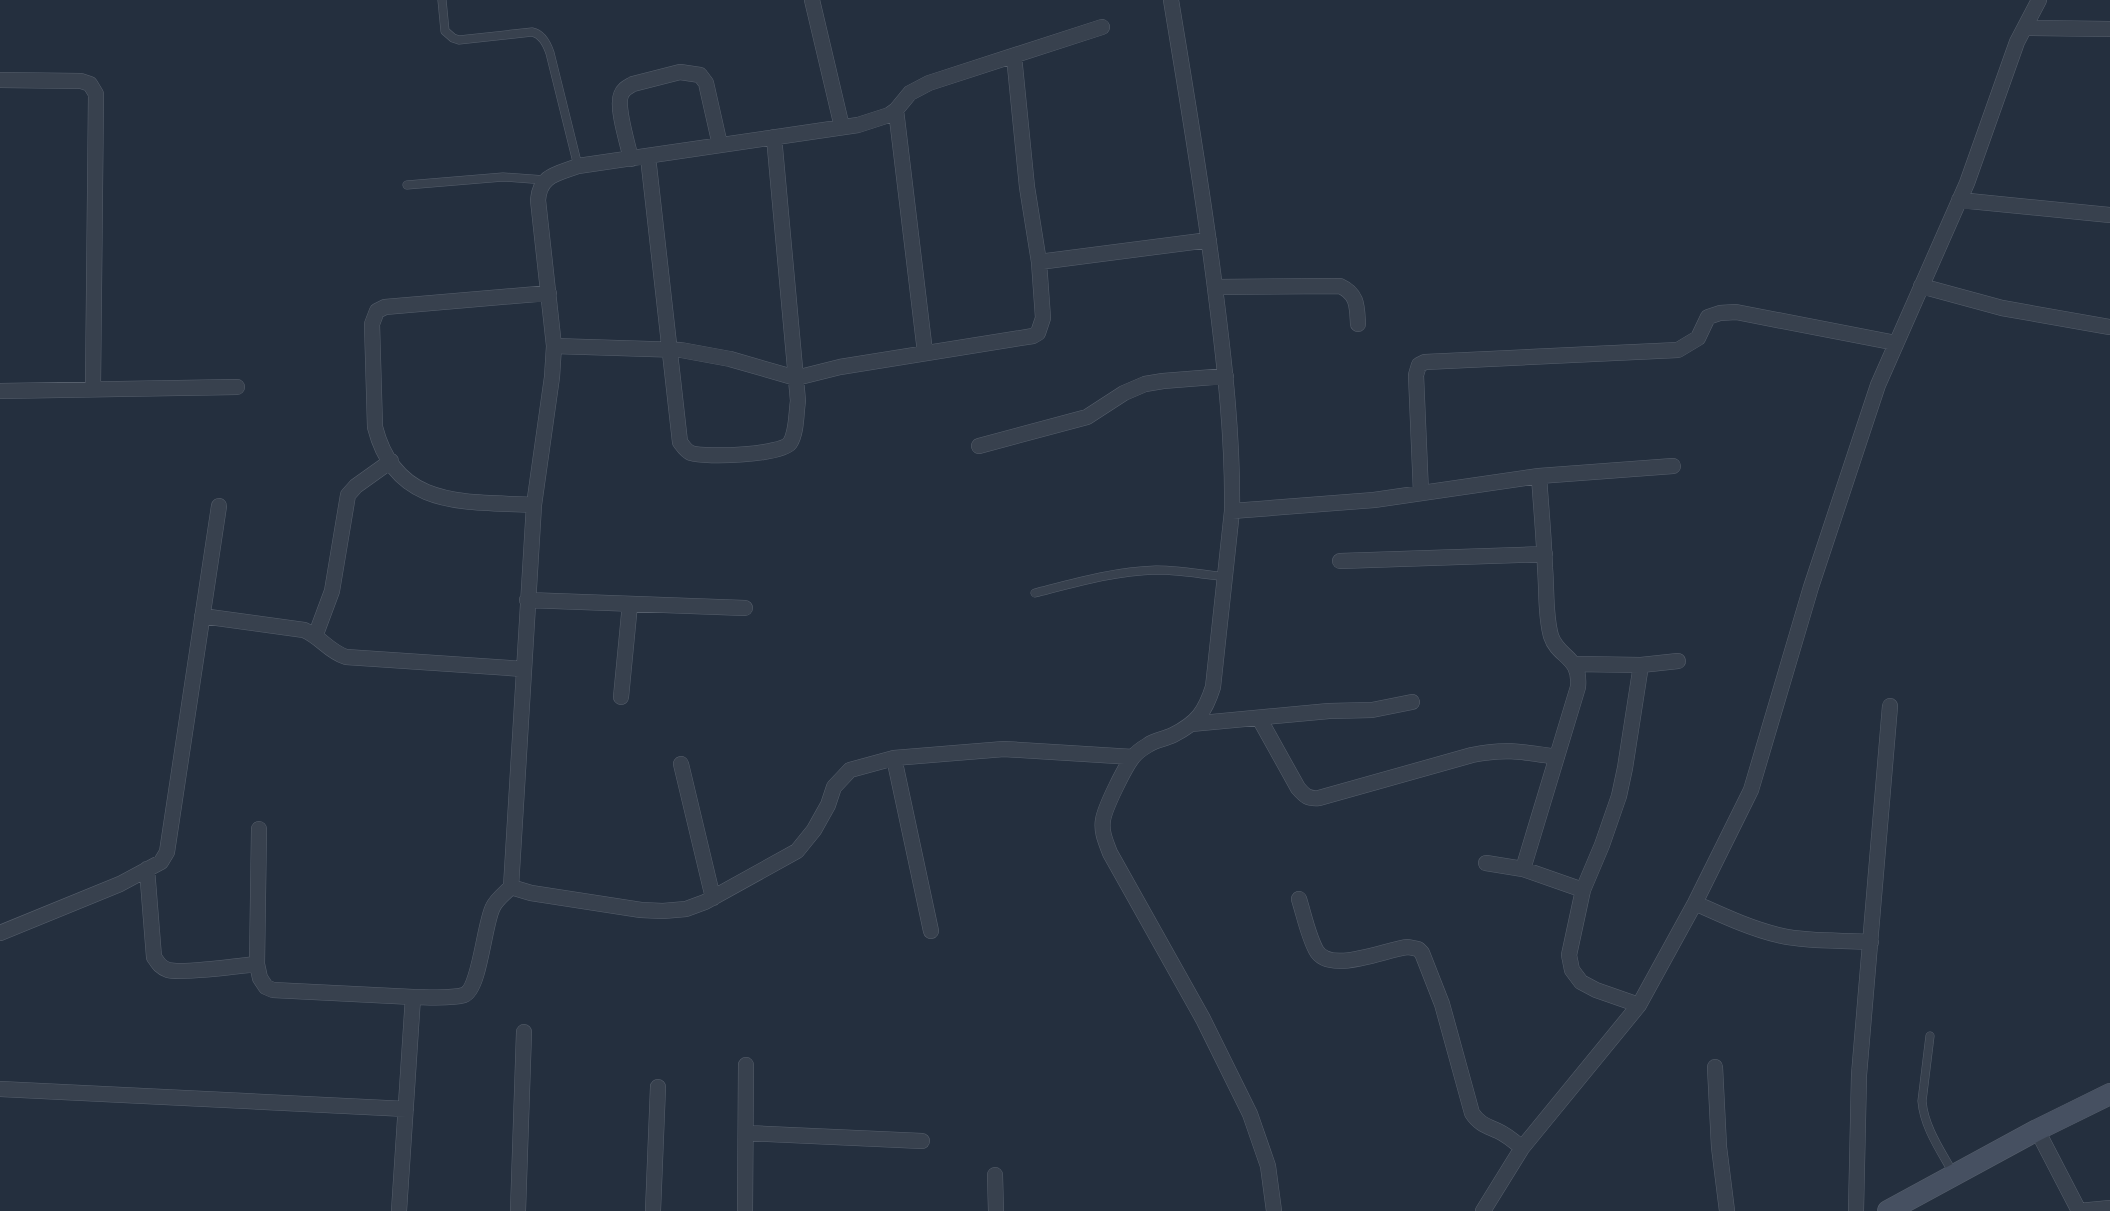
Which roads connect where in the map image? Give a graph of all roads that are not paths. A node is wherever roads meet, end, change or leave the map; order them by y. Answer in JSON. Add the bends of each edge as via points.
{"nodes":[{"id":1,"x":442,"y":0,"type":"edge"},
{"id":2,"x":812,"y":0,"type":"edge"},
{"id":3,"x":1171,"y":0,"type":"edge"},
{"id":4,"x":2039,"y":0,"type":"edge"},
{"id":5,"x":1102,"y":27,"type":"dead end"},
{"id":6,"x":2025,"y":28,"type":"junction"},
{"id":7,"x":2110,"y":29,"type":"edge"},
{"id":8,"x":1014,"y":56,"type":"junction"},
{"id":9,"x":0,"y":80,"type":"edge"},
{"id":10,"x":896,"y":110,"type":"junction"},
{"id":11,"x":842,"y":127,"type":"junction"},
{"id":12,"x":774,"y":137,"type":"junction"},
{"id":13,"x":720,"y":145,"type":"junction"},
{"id":14,"x":648,"y":157,"type":"junction"},
{"id":15,"x":631,"y":159,"type":"junction"},
{"id":16,"x":578,"y":166,"type":"junction"},
{"id":17,"x":545,"y":180,"type":"junction"},
{"id":18,"x":407,"y":185,"type":"dead end"},
{"id":19,"x":1959,"y":200,"type":"junction"},
{"id":20,"x":2110,"y":214,"type":"edge"},
{"id":21,"x":1209,"y":240,"type":"junction"},
{"id":22,"x":1038,"y":262,"type":"junction"},
{"id":23,"x":1921,"y":286,"type":"junction"},
{"id":24,"x":1215,"y":287,"type":"junction"},
{"id":25,"x":549,"y":293,"type":"junction"},
{"id":26,"x":1358,"y":324,"type":"dead end"},
{"id":27,"x":2110,"y":327,"type":"edge"},
{"id":28,"x":1896,"y":343,"type":"junction"},
{"id":29,"x":554,"y":346,"type":"junction"},
{"id":30,"x":668,"y":349,"type":"junction"},
{"id":31,"x":925,"y":352,"type":"junction"},
{"id":32,"x":1226,"y":376,"type":"junction"},
{"id":33,"x":796,"y":378,"type":"junction"},
{"id":34,"x":237,"y":386,"type":"dead end"},
{"id":35,"x":93,"y":388,"type":"junction"},
{"id":36,"x":0,"y":391,"type":"edge"},
{"id":37,"x":979,"y":446,"type":"dead end"},
{"id":38,"x":391,"y":461,"type":"junction"},
{"id":39,"x":1673,"y":466,"type":"dead end"},
{"id":40,"x":1538,"y":476,"type":"junction"},
{"id":41,"x":1422,"y":493,"type":"junction"},
{"id":42,"x":534,"y":505,"type":"junction"},
{"id":43,"x":219,"y":506,"type":"dead end"},
{"id":44,"x":1232,"y":511,"type":"junction"},
{"id":45,"x":1545,"y":554,"type":"junction"},
{"id":46,"x":1340,"y":561,"type":"dead end"},
{"id":47,"x":1225,"y":577,"type":"junction"},
{"id":48,"x":1035,"y":593,"type":"dead end"},
{"id":49,"x":527,"y":600,"type":"junction"},
{"id":50,"x":630,"y":604,"type":"junction"},
{"id":51,"x":745,"y":608,"type":"dead end"},
{"id":52,"x":202,"y":616,"type":"junction"},
{"id":53,"x":316,"y":634,"type":"junction"},
{"id":54,"x":1678,"y":661,"type":"dead end"},
{"id":55,"x":1575,"y":664,"type":"junction"},
{"id":56,"x":1641,"y":665,"type":"junction"},
{"id":57,"x":524,"y":669,"type":"junction"},
{"id":58,"x":622,"y":697,"type":"dead end"},
{"id":59,"x":1412,"y":702,"type":"dead end"},
{"id":60,"x":1890,"y":706,"type":"dead end"},
{"id":61,"x":1259,"y":718,"type":"junction"},
{"id":62,"x":1191,"y":724,"type":"junction"},
{"id":63,"x":1133,"y":756,"type":"junction"},
{"id":64,"x":894,"y":758,"type":"junction"},
{"id":65,"x":1557,"y":758,"type":"junction"},
{"id":66,"x":681,"y":764,"type":"dead end"},
{"id":67,"x":259,"y":829,"type":"dead end"},
{"id":68,"x":1486,"y":863,"type":"dead end"},
{"id":69,"x":147,"y":869,"type":"junction"},
{"id":70,"x":1523,"y":869,"type":"junction"},
{"id":71,"x":511,"y":887,"type":"junction"},
{"id":72,"x":1583,"y":890,"type":"junction"},
{"id":73,"x":713,"y":898,"type":"junction"},
{"id":74,"x":1299,"y":899,"type":"dead end"},
{"id":75,"x":1695,"y":903,"type":"junction"},
{"id":76,"x":931,"y":931,"type":"dead end"},
{"id":77,"x":0,"y":933,"type":"edge"},
{"id":78,"x":1871,"y":942,"type":"junction"},
{"id":79,"x":257,"y":964,"type":"junction"},
{"id":80,"x":413,"y":997,"type":"junction"},
{"id":81,"x":1639,"y":1005,"type":"junction"},
{"id":82,"x":524,"y":1032,"type":"dead end"},
{"id":83,"x":1930,"y":1036,"type":"dead end"},
{"id":84,"x":746,"y":1065,"type":"dead end"},
{"id":85,"x":1715,"y":1067,"type":"dead end"},
{"id":86,"x":658,"y":1087,"type":"dead end"},
{"id":87,"x":0,"y":1089,"type":"edge"},
{"id":88,"x":2110,"y":1094,"type":"edge"},
{"id":89,"x":406,"y":1109,"type":"junction"},
{"id":90,"x":2037,"y":1130,"type":"junction"},
{"id":91,"x":746,"y":1133,"type":"junction"},
{"id":92,"x":922,"y":1141,"type":"dead end"},
{"id":93,"x":1522,"y":1148,"type":"junction"},
{"id":94,"x":995,"y":1175,"type":"dead end"},
{"id":95,"x":1954,"y":1175,"type":"junction"},
{"id":96,"x":2110,"y":1208,"type":"edge"},
{"id":97,"x":399,"y":1211,"type":"edge"},
{"id":98,"x":518,"y":1211,"type":"edge"},
{"id":99,"x":654,"y":1211,"type":"edge"},
{"id":100,"x":745,"y":1211,"type":"edge"},
{"id":101,"x":996,"y":1211,"type":"edge"},
{"id":102,"x":1274,"y":1211,"type":"edge"},
{"id":103,"x":1483,"y":1211,"type":"edge"},
{"id":104,"x":1727,"y":1211,"type":"edge"},
{"id":105,"x":1856,"y":1211,"type":"edge"},
{"id":106,"x":1888,"y":1211,"type":"edge"},
{"id":107,"x":2079,"y":1211,"type":"edge"}],
"edges":[{"from":1,"to":16,"type":"lane","via":[[445,31],[453,38],[532,32],[546,43]]},
{"from":2,"to":11,"type":"street"},
{"from":3,"to":21,"type":"street"},
{"from":4,"to":6,"type":"street"},
{"from":5,"to":8,"type":"street"},
{"from":6,"to":7,"type":"street"},
{"from":6,"to":19,"type":"street"},
{"from":8,"to":10,"type":"street","via":[[929,83],[910,93]]},
{"from":8,"to":22,"type":"street"},
{"from":9,"to":35,"type":"street","via":[[81,81],[90,84],[96,94]]},
{"from":10,"to":11,"type":"street","via":[[879,119]]},
{"from":10,"to":31,"type":"street"},
{"from":11,"to":12,"type":"street"},
{"from":12,"to":13,"type":"street"},
{"from":12,"to":33,"type":"street"},
{"from":13,"to":14,"type":"street"},
{"from":13,"to":15,"type":"street","via":[[706,83],[694,72],[680,72],[633,84],[621,94]]},
{"from":14,"to":15,"type":"street"},
{"from":14,"to":30,"type":"street"},
{"from":15,"to":16,"type":"street"},
{"from":16,"to":17,"type":"street"},
{"from":17,"to":18,"type":"lane","via":[[503,177]]},
{"from":17,"to":25,"type":"street","via":[[539,188],[538,200]]},
{"from":19,"to":20,"type":"street"},
{"from":19,"to":23,"type":"street"},
{"from":21,"to":22,"type":"street"},
{"from":21,"to":24,"type":"street"},
{"from":22,"to":31,"type":"street","via":[[1044,318],[1038,333]]},
{"from":23,"to":27,"type":"street","via":[[2002,308]]},
{"from":23,"to":28,"type":"street"},
{"from":24,"to":26,"type":"street","via":[[1340,286],[1353,295]]},
{"from":24,"to":32,"type":"street"},
{"from":25,"to":29,"type":"street"},
{"from":25,"to":38,"type":"street","via":[[385,307],[377,311],[372,324],[375,427],[379,442]]},
{"from":28,"to":41,"type":"street","via":[[1736,312],[1708,317],[1698,338],[1678,350],[1425,362],[1416,375]]},
{"from":28,"to":75,"type":"street","via":[[1878,385],[1810,587],[1751,790]]},
{"from":29,"to":30,"type":"street"},
{"from":29,"to":42,"type":"street"},
{"from":30,"to":33,"type":"street","via":[[730,359]]},
{"from":30,"to":33,"type":"street","via":[[680,442],[688,452],[701,456],[780,450],[789,444],[798,401]]},
{"from":31,"to":33,"type":"street"},
{"from":32,"to":37,"type":"street","via":[[1145,384],[1124,393],[1087,417]]},
{"from":32,"to":44,"type":"street"},
{"from":34,"to":35,"type":"street"},
{"from":35,"to":36,"type":"street"},
{"from":38,"to":42,"type":"street","via":[[399,475],[428,493],[462,501]]},
{"from":38,"to":53,"type":"street","via":[[348,495],[332,591]]},
{"from":39,"to":40,"type":"street"},
{"from":40,"to":41,"type":"street"},
{"from":40,"to":45,"type":"street"},
{"from":41,"to":44,"type":"street"},
{"from":42,"to":49,"type":"street"},
{"from":43,"to":52,"type":"street"},
{"from":44,"to":47,"type":"street"},
{"from":45,"to":46,"type":"street"},
{"from":45,"to":55,"type":"street","via":[[1552,636],[1557,647]]},
{"from":47,"to":48,"type":"lane","via":[[1154,570],[1099,577]]},
{"from":47,"to":62,"type":"street","via":[[1213,687],[1203,713]]},
{"from":49,"to":50,"type":"street"},
{"from":49,"to":57,"type":"street"},
{"from":50,"to":51,"type":"street"},
{"from":50,"to":58,"type":"street"},
{"from":52,"to":53,"type":"street"},
{"from":52,"to":69,"type":"street","via":[[167,852],[161,862]]},
{"from":53,"to":57,"type":"street","via":[[335,654],[346,657]]},
{"from":54,"to":56,"type":"street"},
{"from":55,"to":56,"type":"street"},
{"from":55,"to":65,"type":"street","via":[[1578,687]]},
{"from":56,"to":72,"type":"street","via":[[1619,796]]},
{"from":57,"to":71,"type":"street"},
{"from":59,"to":61,"type":"street","via":[[1372,710]]},
{"from":60,"to":78,"type":"street"},
{"from":61,"to":62,"type":"street"},
{"from":61,"to":65,"type":"street","via":[[1298,788],[1311,798],[1496,750]]},
{"from":62,"to":63,"type":"street","via":[[1148,744]]},
{"from":63,"to":64,"type":"street","via":[[1004,749]]},
{"from":63,"to":102,"type":"street","via":[[1103,818],[1102,834],[1203,1019],[1250,1114],[1268,1166]]},
{"from":64,"to":73,"type":"street","via":[[850,770],[834,787],[814,830],[797,851]]},
{"from":64,"to":76,"type":"street"},
{"from":65,"to":70,"type":"street"},
{"from":66,"to":73,"type":"street"},
{"from":67,"to":79,"type":"street"},
{"from":68,"to":70,"type":"street"},
{"from":69,"to":77,"type":"street","via":[[120,884]]},
{"from":69,"to":79,"type":"street","via":[[154,957],[158,965],[168,970],[185,970]]},
{"from":70,"to":72,"type":"street"},
{"from":71,"to":73,"type":"street","via":[[641,910],[686,910]]},
{"from":71,"to":80,"type":"street","via":[[493,907],[470,990],[464,995]]},
{"from":72,"to":81,"type":"street","via":[[1569,955],[1572,970],[1581,982],[1596,990]]},
{"from":74,"to":93,"type":"street","via":[[1316,950],[1326,959],[1341,962],[1408,947],[1422,953],[1442,1004],[1472,1113],[1483,1125]]},
{"from":75,"to":78,"type":"street","via":[[1755,929],[1779,935]]},
{"from":75,"to":81,"type":"street"},
{"from":78,"to":105,"type":"street","via":[[1859,1075]]},
{"from":79,"to":80,"type":"street","via":[[260,978],[266,987],[273,990]]},
{"from":80,"to":89,"type":"street"},
{"from":81,"to":93,"type":"street"},
{"from":82,"to":98,"type":"street"},
{"from":83,"to":95,"type":"lane","via":[[1922,1110]]},
{"from":84,"to":91,"type":"street"},
{"from":85,"to":104,"type":"street","via":[[1719,1147]]},
{"from":86,"to":99,"type":"street"},
{"from":87,"to":89,"type":"street"},
{"from":88,"to":90,"type":"street"},
{"from":89,"to":97,"type":"street"},
{"from":90,"to":95,"type":"street"},
{"from":90,"to":107,"type":"street"},
{"from":91,"to":92,"type":"street"},
{"from":91,"to":100,"type":"street"},
{"from":93,"to":103,"type":"street"},
{"from":94,"to":101,"type":"street"},
{"from":95,"to":106,"type":"street"},
{"from":96,"to":107,"type":"street"}]}
